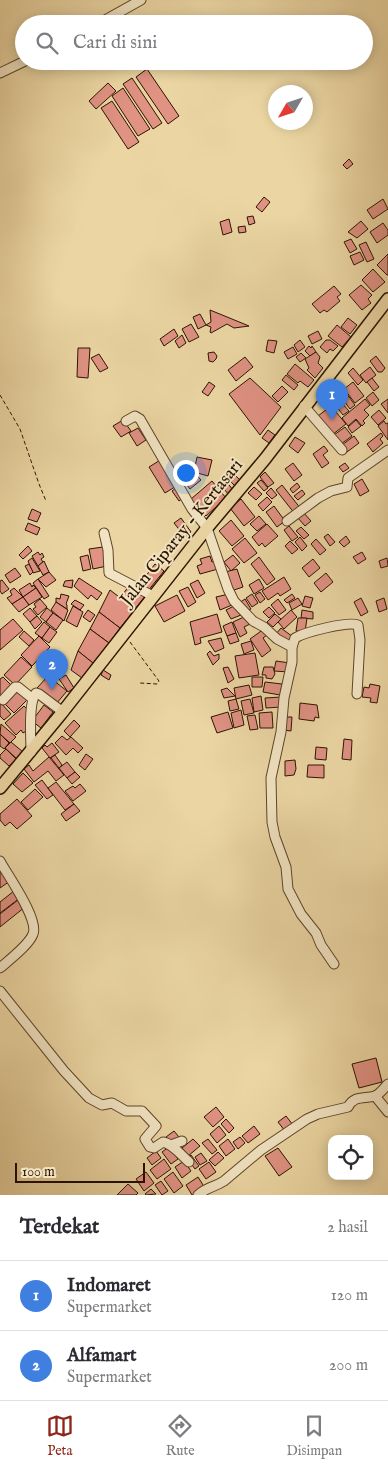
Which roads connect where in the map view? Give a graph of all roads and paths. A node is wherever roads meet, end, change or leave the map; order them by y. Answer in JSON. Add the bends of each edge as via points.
{"nodes":[{"id":1,"x":141,"y":0,"type":"edge"},
{"id":2,"x":114,"y":15,"type":"edge"},
{"id":3,"x":15,"y":66,"type":"edge"},
{"id":4,"x":0,"y":73,"type":"edge"},
{"id":5,"x":388,"y":299,"type":"edge"},
{"id":6,"x":0,"y":395,"type":"edge"},
{"id":7,"x":304,"y":406,"type":"junction"},
{"id":8,"x":126,"y":421,"type":"dead end"},
{"id":9,"x":342,"y":450,"type":"dead end"},
{"id":10,"x":388,"y":450,"type":"edge"},
{"id":11,"x":46,"y":500,"type":"dead end"},
{"id":12,"x":286,"y":521,"type":"dead end"},
{"id":13,"x":207,"y":528,"type":"junction"},
{"id":14,"x":104,"y":533,"type":"dead end"},
{"id":15,"x":152,"y":596,"type":"junction"},
{"id":16,"x":124,"y":633,"type":"junction"},
{"id":17,"x":292,"y":647,"type":"junction"},
{"id":18,"x":140,"y":683,"type":"dead end"},
{"id":19,"x":357,"y":694,"type":"dead end"},
{"id":20,"x":3,"y":700,"type":"dead end"},
{"id":21,"x":33,"y":700,"type":"junction"},
{"id":22,"x":63,"y":712,"type":"junction"},
{"id":23,"x":31,"y":752,"type":"junction"},
{"id":24,"x":0,"y":788,"type":"edge"},
{"id":25,"x":0,"y":861,"type":"edge"},
{"id":26,"x":334,"y":964,"type":"dead end"},
{"id":27,"x":0,"y":968,"type":"edge"},
{"id":28,"x":0,"y":991,"type":"edge"},
{"id":29,"x":388,"y":1084,"type":"edge"},
{"id":30,"x":374,"y":1096,"type":"junction"},
{"id":31,"x":388,"y":1112,"type":"edge"},
{"id":32,"x":182,"y":1140,"type":"dead end"},
{"id":33,"x":171,"y":1145,"type":"junction"},
{"id":34,"x":189,"y":1162,"type":"dead end"},
{"id":35,"x":198,"y":1195,"type":"edge"}],
"edges":[{"from":1,"to":2,"type":"street"},
{"from":3,"to":4,"type":"street"},
{"from":5,"to":7,"type":"main road","name":"Jalan Ciparay - Kertasari"},
{"from":6,"to":11,"type":"path","via":[[20,429]]},
{"from":7,"to":9,"type":"street"},
{"from":7,"to":13,"type":"main road","name":"Jalan Ciparay - Kertasari"},
{"from":8,"to":13,"type":"street","via":[[136,416],[140,419],[192,509]]},
{"from":10,"to":12,"type":"street","via":[[348,478],[347,488],[323,495]]},
{"from":13,"to":15,"type":"main road","name":"Jalan Ciparay - Kertasari"},
{"from":13,"to":17,"type":"street","via":[[234,601],[253,621]]},
{"from":14,"to":15,"type":"street","via":[[109,573]]},
{"from":15,"to":16,"type":"main road","name":"Jalan Ciparay - Kertasari"},
{"from":16,"to":18,"type":"path","via":[[159,681],[157,684]]},
{"from":16,"to":22,"type":"main road","name":"Jalan Ciparay - Kertasari"},
{"from":17,"to":19,"type":"street","via":[[298,636],[343,625],[358,625]]},
{"from":17,"to":26,"type":"street","via":[[281,732],[271,778],[274,830],[286,867],[288,889]]},
{"from":20,"to":21,"type":"street","via":[[18,687]]},
{"from":21,"to":22,"type":"street","via":[[36,693],[40,694]]},
{"from":21,"to":23,"type":"street"},
{"from":22,"to":23,"type":"main road","name":"Jalan Ciparay - Kertasari"},
{"from":23,"to":24,"type":"main road","name":"Jalan Ciparay - Kertasari"},
{"from":25,"to":27,"type":"street","via":[[34,921],[30,939]]},
{"from":28,"to":33,"type":"street","via":[[89,1098],[102,1105],[112,1103],[126,1111],[142,1110],[156,1126],[146,1137],[150,1147],[164,1141]]},
{"from":29,"to":30,"type":"street"},
{"from":30,"to":31,"type":"street"},
{"from":30,"to":35,"type":"street","via":[[359,1098],[348,1107],[314,1115],[261,1150],[219,1185],[208,1187]]},
{"from":32,"to":33,"type":"street"},
{"from":33,"to":34,"type":"street"}]}
